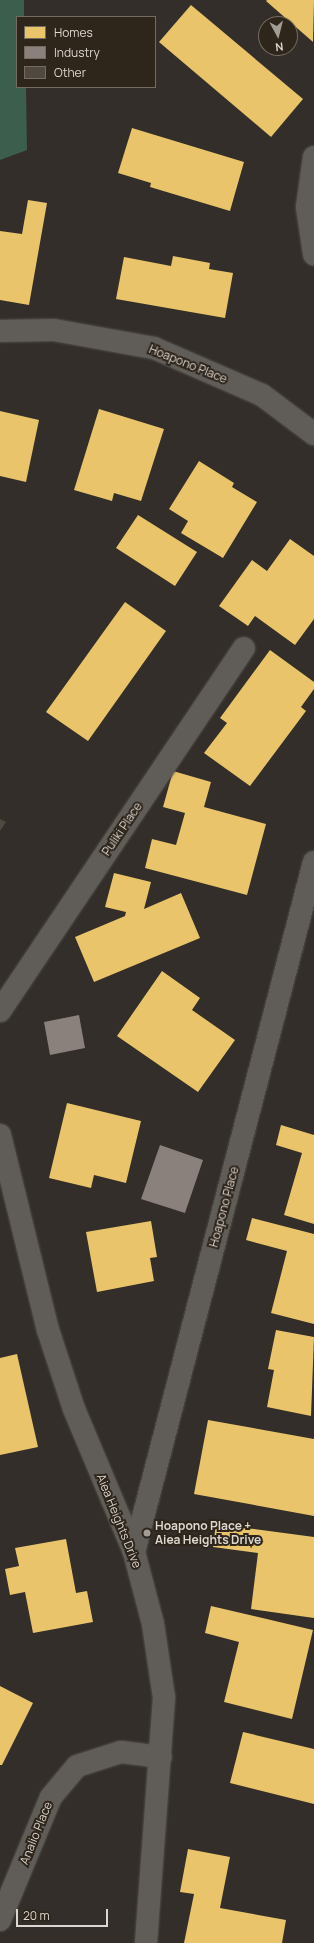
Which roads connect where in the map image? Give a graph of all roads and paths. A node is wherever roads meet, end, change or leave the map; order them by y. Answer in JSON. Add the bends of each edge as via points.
{"nodes":[{"id":1,"x":314,"y":157,"type":"edge"},
{"id":2,"x":314,"y":254,"type":"edge"},
{"id":3,"x":0,"y":331,"type":"edge"},
{"id":4,"x":314,"y":434,"type":"edge"},
{"id":5,"x":244,"y":648,"type":"dead end"},
{"id":6,"x":314,"y":862,"type":"edge"},
{"id":7,"x":0,"y":1011,"type":"edge"},
{"id":8,"x":0,"y":1135,"type":"edge"},
{"id":9,"x":134,"y":1552,"type":"junction"},
{"id":10,"x":161,"y":1757,"type":"junction"},
{"id":11,"x":0,"y":1920,"type":"edge"},
{"id":12,"x":146,"y":1943,"type":"edge"}],
"edges":[{"from":1,"to":2,"type":"street","via":[[307,207]]},
{"from":3,"to":4,"type":"street","name":"Hoapono Place","via":[[54,330],[154,348],[262,395]]},
{"from":5,"to":7,"type":"street","name":"Puliki Place"},
{"from":6,"to":9,"type":"street","name":"Hoapono Place"},
{"from":8,"to":9,"type":"street","name":"Aiea Heights Drive","via":[[48,1330],[76,1416]]},
{"from":9,"to":10,"type":"street","name":"Aiea Heights Drive","via":[[154,1624],[164,1698]]},
{"from":10,"to":11,"type":"street","name":"Analio Place","via":[[121,1752],[77,1766],[51,1797]]},
{"from":10,"to":12,"type":"street","name":"Aiea Heights Drive"}]}
